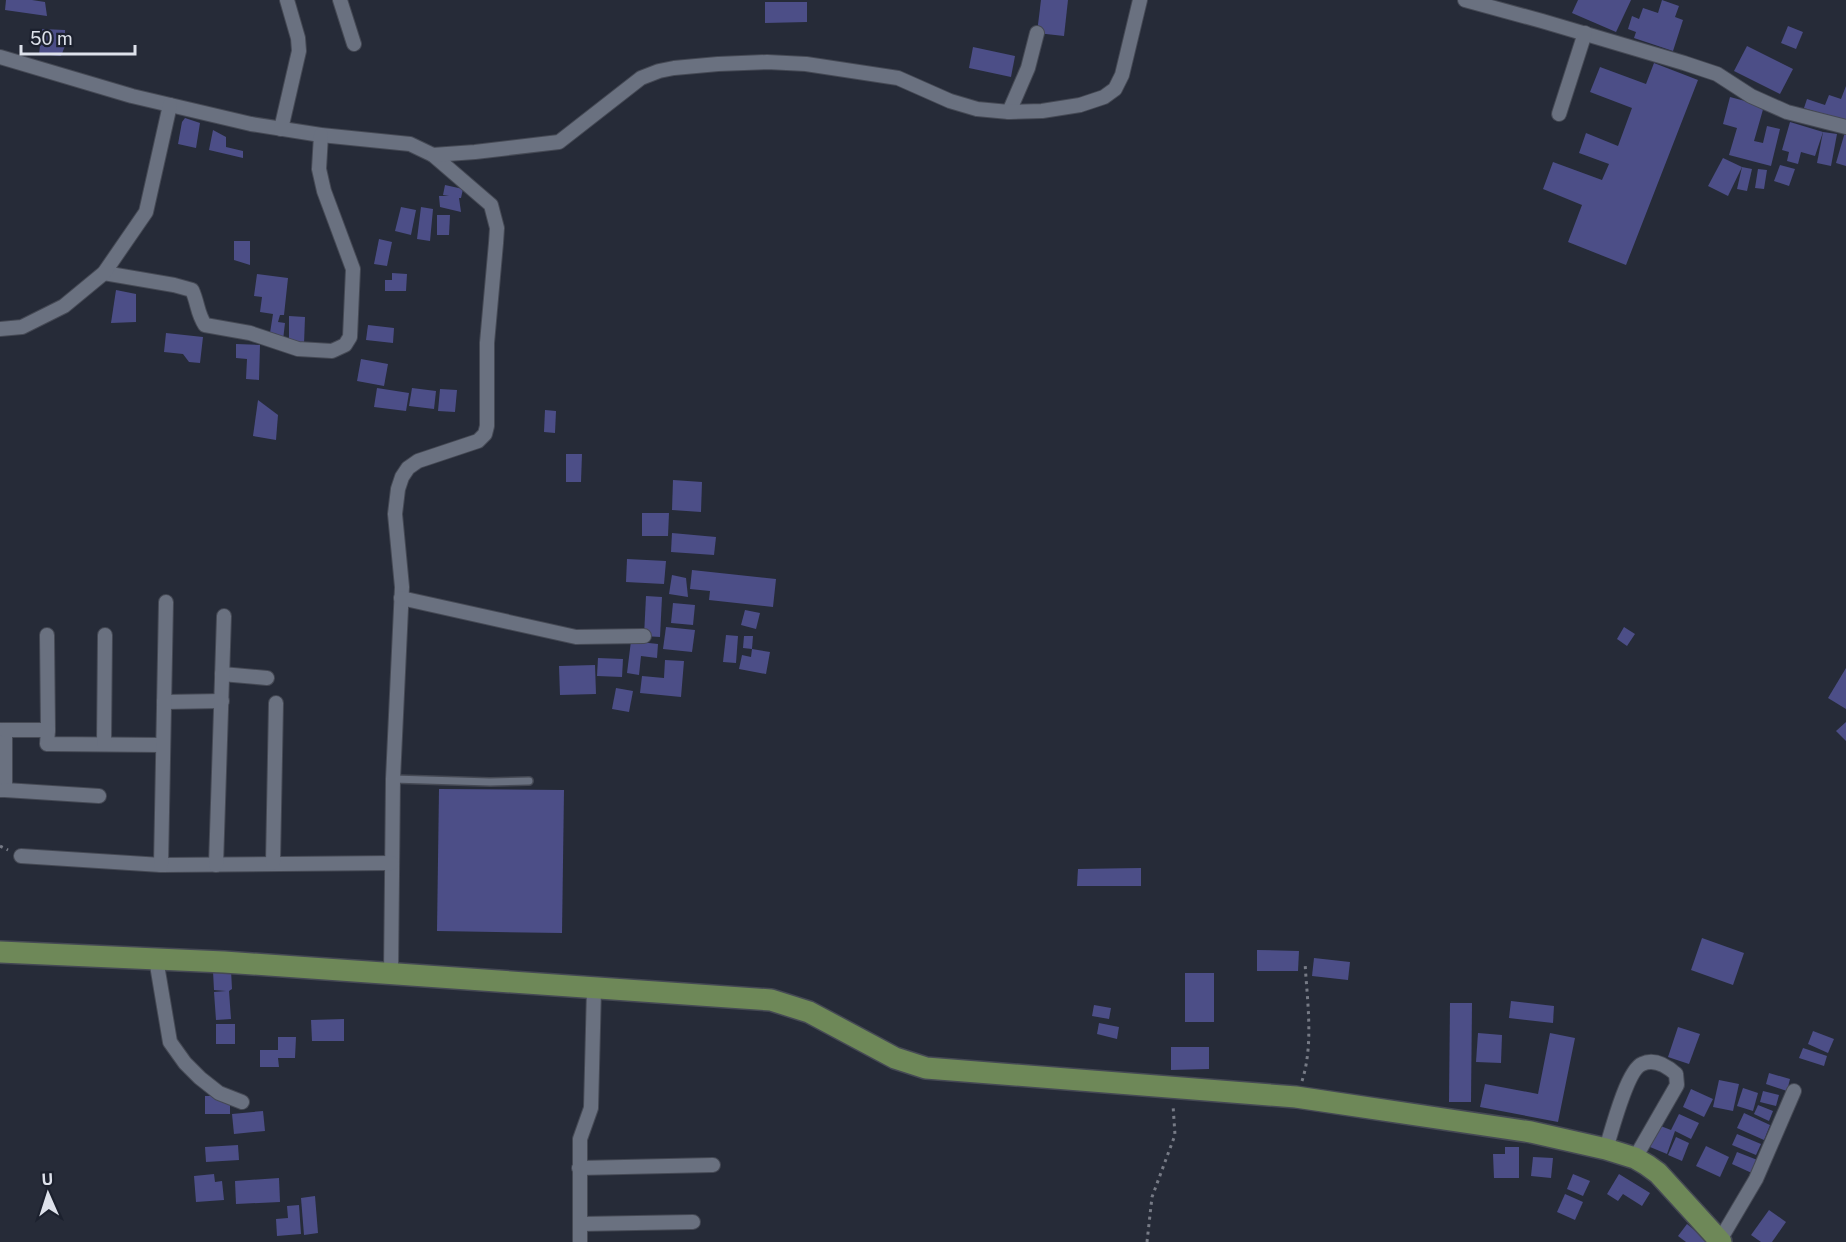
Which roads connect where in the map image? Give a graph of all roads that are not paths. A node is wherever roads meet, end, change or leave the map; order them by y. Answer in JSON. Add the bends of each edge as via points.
{"nodes":[{"id":1,"x":287,"y":0,"type":"edge"},
{"id":2,"x":340,"y":0,"type":"edge"},
{"id":3,"x":1140,"y":0,"type":"edge"},
{"id":4,"x":1466,"y":0,"type":"edge"},
{"id":5,"x":1037,"y":33,"type":"dead end"},
{"id":6,"x":1585,"y":33,"type":"junction"},
{"id":7,"x":354,"y":44,"type":"dead end"},
{"id":8,"x":0,"y":57,"type":"edge"},
{"id":9,"x":170,"y":105,"type":"junction"},
{"id":10,"x":1009,"y":112,"type":"junction"},
{"id":11,"x":1559,"y":114,"type":"dead end"},
{"id":12,"x":1846,"y":127,"type":"edge"},
{"id":13,"x":281,"y":129,"type":"junction"},
{"id":14,"x":321,"y":135,"type":"junction"},
{"id":15,"x":433,"y":155,"type":"junction"},
{"id":16,"x":104,"y":273,"type":"junction"},
{"id":17,"x":0,"y":328,"type":"edge"},
{"id":18,"x":401,"y":598,"type":"junction"},
{"id":19,"x":166,"y":602,"type":"dead end"},
{"id":20,"x":224,"y":616,"type":"dead end"},
{"id":21,"x":47,"y":635,"type":"dead end"},
{"id":22,"x":105,"y":635,"type":"dead end"},
{"id":23,"x":644,"y":636,"type":"dead end"},
{"id":24,"x":222,"y":674,"type":"junction"},
{"id":25,"x":267,"y":678,"type":"dead end"},
{"id":26,"x":222,"y":701,"type":"junction"},
{"id":27,"x":164,"y":702,"type":"junction"},
{"id":28,"x":276,"y":703,"type":"dead end"},
{"id":29,"x":2,"y":730,"type":"edge"},
{"id":30,"x":48,"y":730,"type":"junction"},
{"id":31,"x":104,"y":744,"type":"junction"},
{"id":32,"x":163,"y":745,"type":"junction"},
{"id":33,"x":393,"y":779,"type":"junction"},
{"id":34,"x":529,"y":781,"type":"dead end"},
{"id":35,"x":2,"y":790,"type":"edge"},
{"id":36,"x":99,"y":796,"type":"dead end"},
{"id":37,"x":21,"y":856,"type":"dead end"},
{"id":38,"x":273,"y":863,"type":"junction"},
{"id":39,"x":392,"y":863,"type":"junction"},
{"id":40,"x":161,"y":865,"type":"junction"},
{"id":41,"x":216,"y":865,"type":"junction"},
{"id":42,"x":0,"y":952,"type":"edge"},
{"id":43,"x":156,"y":959,"type":"junction"},
{"id":44,"x":391,"y":974,"type":"junction"},
{"id":45,"x":594,"y":989,"type":"junction"},
{"id":46,"x":1794,"y":1091,"type":"dead end"},
{"id":47,"x":242,"y":1102,"type":"dead end"},
{"id":48,"x":1606,"y":1149,"type":"junction"},
{"id":49,"x":1635,"y":1158,"type":"junction"},
{"id":50,"x":713,"y":1165,"type":"dead end"},
{"id":51,"x":579,"y":1168,"type":"junction"},
{"id":52,"x":693,"y":1222,"type":"dead end"},
{"id":53,"x":580,"y":1224,"type":"junction"},
{"id":54,"x":1720,"y":1241,"type":"edge"},
{"id":55,"x":580,"y":1242,"type":"edge"}],
"edges":[{"from":1,"to":13,"type":"street","via":[[299,51]]},
{"from":2,"to":7,"type":"street"},
{"from":3,"to":10,"type":"street","via":[[1115,89],[1080,105]]},
{"from":4,"to":6,"type":"street"},
{"from":5,"to":10,"type":"street","via":[[1028,68]]},
{"from":6,"to":11,"type":"street"},
{"from":6,"to":12,"type":"street","via":[[1717,74],[1751,96],[1787,112]]},
{"from":8,"to":9,"type":"street"},
{"from":9,"to":13,"type":"street"},
{"from":9,"to":16,"type":"street","via":[[146,212]]},
{"from":10,"to":15,"type":"street","via":[[950,101],[898,78],[806,64],[718,64],[667,69],[641,78],[559,142]]},
{"from":13,"to":14,"type":"street"},
{"from":14,"to":15,"type":"street","via":[[410,144]]},
{"from":14,"to":16,"type":"street","via":[[319,169],[324,191],[353,269],[350,337],[345,345],[332,351],[298,349],[250,333],[206,325],[199,316],[192,290]]},
{"from":15,"to":18,"type":"street","via":[[491,205],[497,228],[487,343],[486,426],[478,441],[418,461],[402,477],[395,514]]},
{"from":16,"to":17,"type":"street","via":[[64,306],[22,327]]},
{"from":18,"to":23,"type":"street","via":[[576,637]]},
{"from":18,"to":33,"type":"street"},
{"from":19,"to":27,"type":"street"},
{"from":20,"to":24,"type":"street"},
{"from":21,"to":30,"type":"street"},
{"from":22,"to":31,"type":"street"},
{"from":24,"to":25,"type":"street"},
{"from":24,"to":26,"type":"street"},
{"from":26,"to":27,"type":"street"},
{"from":26,"to":41,"type":"street"},
{"from":27,"to":32,"type":"street"},
{"from":28,"to":38,"type":"street"},
{"from":29,"to":30,"type":"street"},
{"from":29,"to":35,"type":"street"},
{"from":30,"to":31,"type":"street","via":[[47,744]]},
{"from":31,"to":32,"type":"street"},
{"from":32,"to":40,"type":"street"},
{"from":33,"to":34,"type":"lane"},
{"from":33,"to":39,"type":"street"},
{"from":35,"to":36,"type":"street"},
{"from":37,"to":40,"type":"street"},
{"from":38,"to":39,"type":"street"},
{"from":38,"to":41,"type":"street"},
{"from":39,"to":44,"type":"street"},
{"from":40,"to":41,"type":"street"},
{"from":42,"to":43,"type":"main road"},
{"from":43,"to":44,"type":"main road"},
{"from":43,"to":47,"type":"street","via":[[170,1042],[200,1078],[219,1093]]},
{"from":44,"to":45,"type":"main road"},
{"from":45,"to":48,"type":"main road","via":[[771,1000],[809,1012],[895,1058],[926,1068],[1296,1097],[1531,1132]]},
{"from":45,"to":51,"type":"street","via":[[591,1108],[580,1139]]},
{"from":46,"to":54,"type":"street","via":[[1756,1179]]},
{"from":48,"to":49,"type":"main road"},
{"from":48,"to":49,"type":"street","via":[[1620,1102],[1636,1069],[1650,1062],[1667,1065],[1676,1074],[1677,1085]]},
{"from":49,"to":54,"type":"main road","via":[[1658,1173]]},
{"from":50,"to":51,"type":"street"},
{"from":51,"to":53,"type":"street"},
{"from":52,"to":53,"type":"street"},
{"from":53,"to":55,"type":"street"}]}
